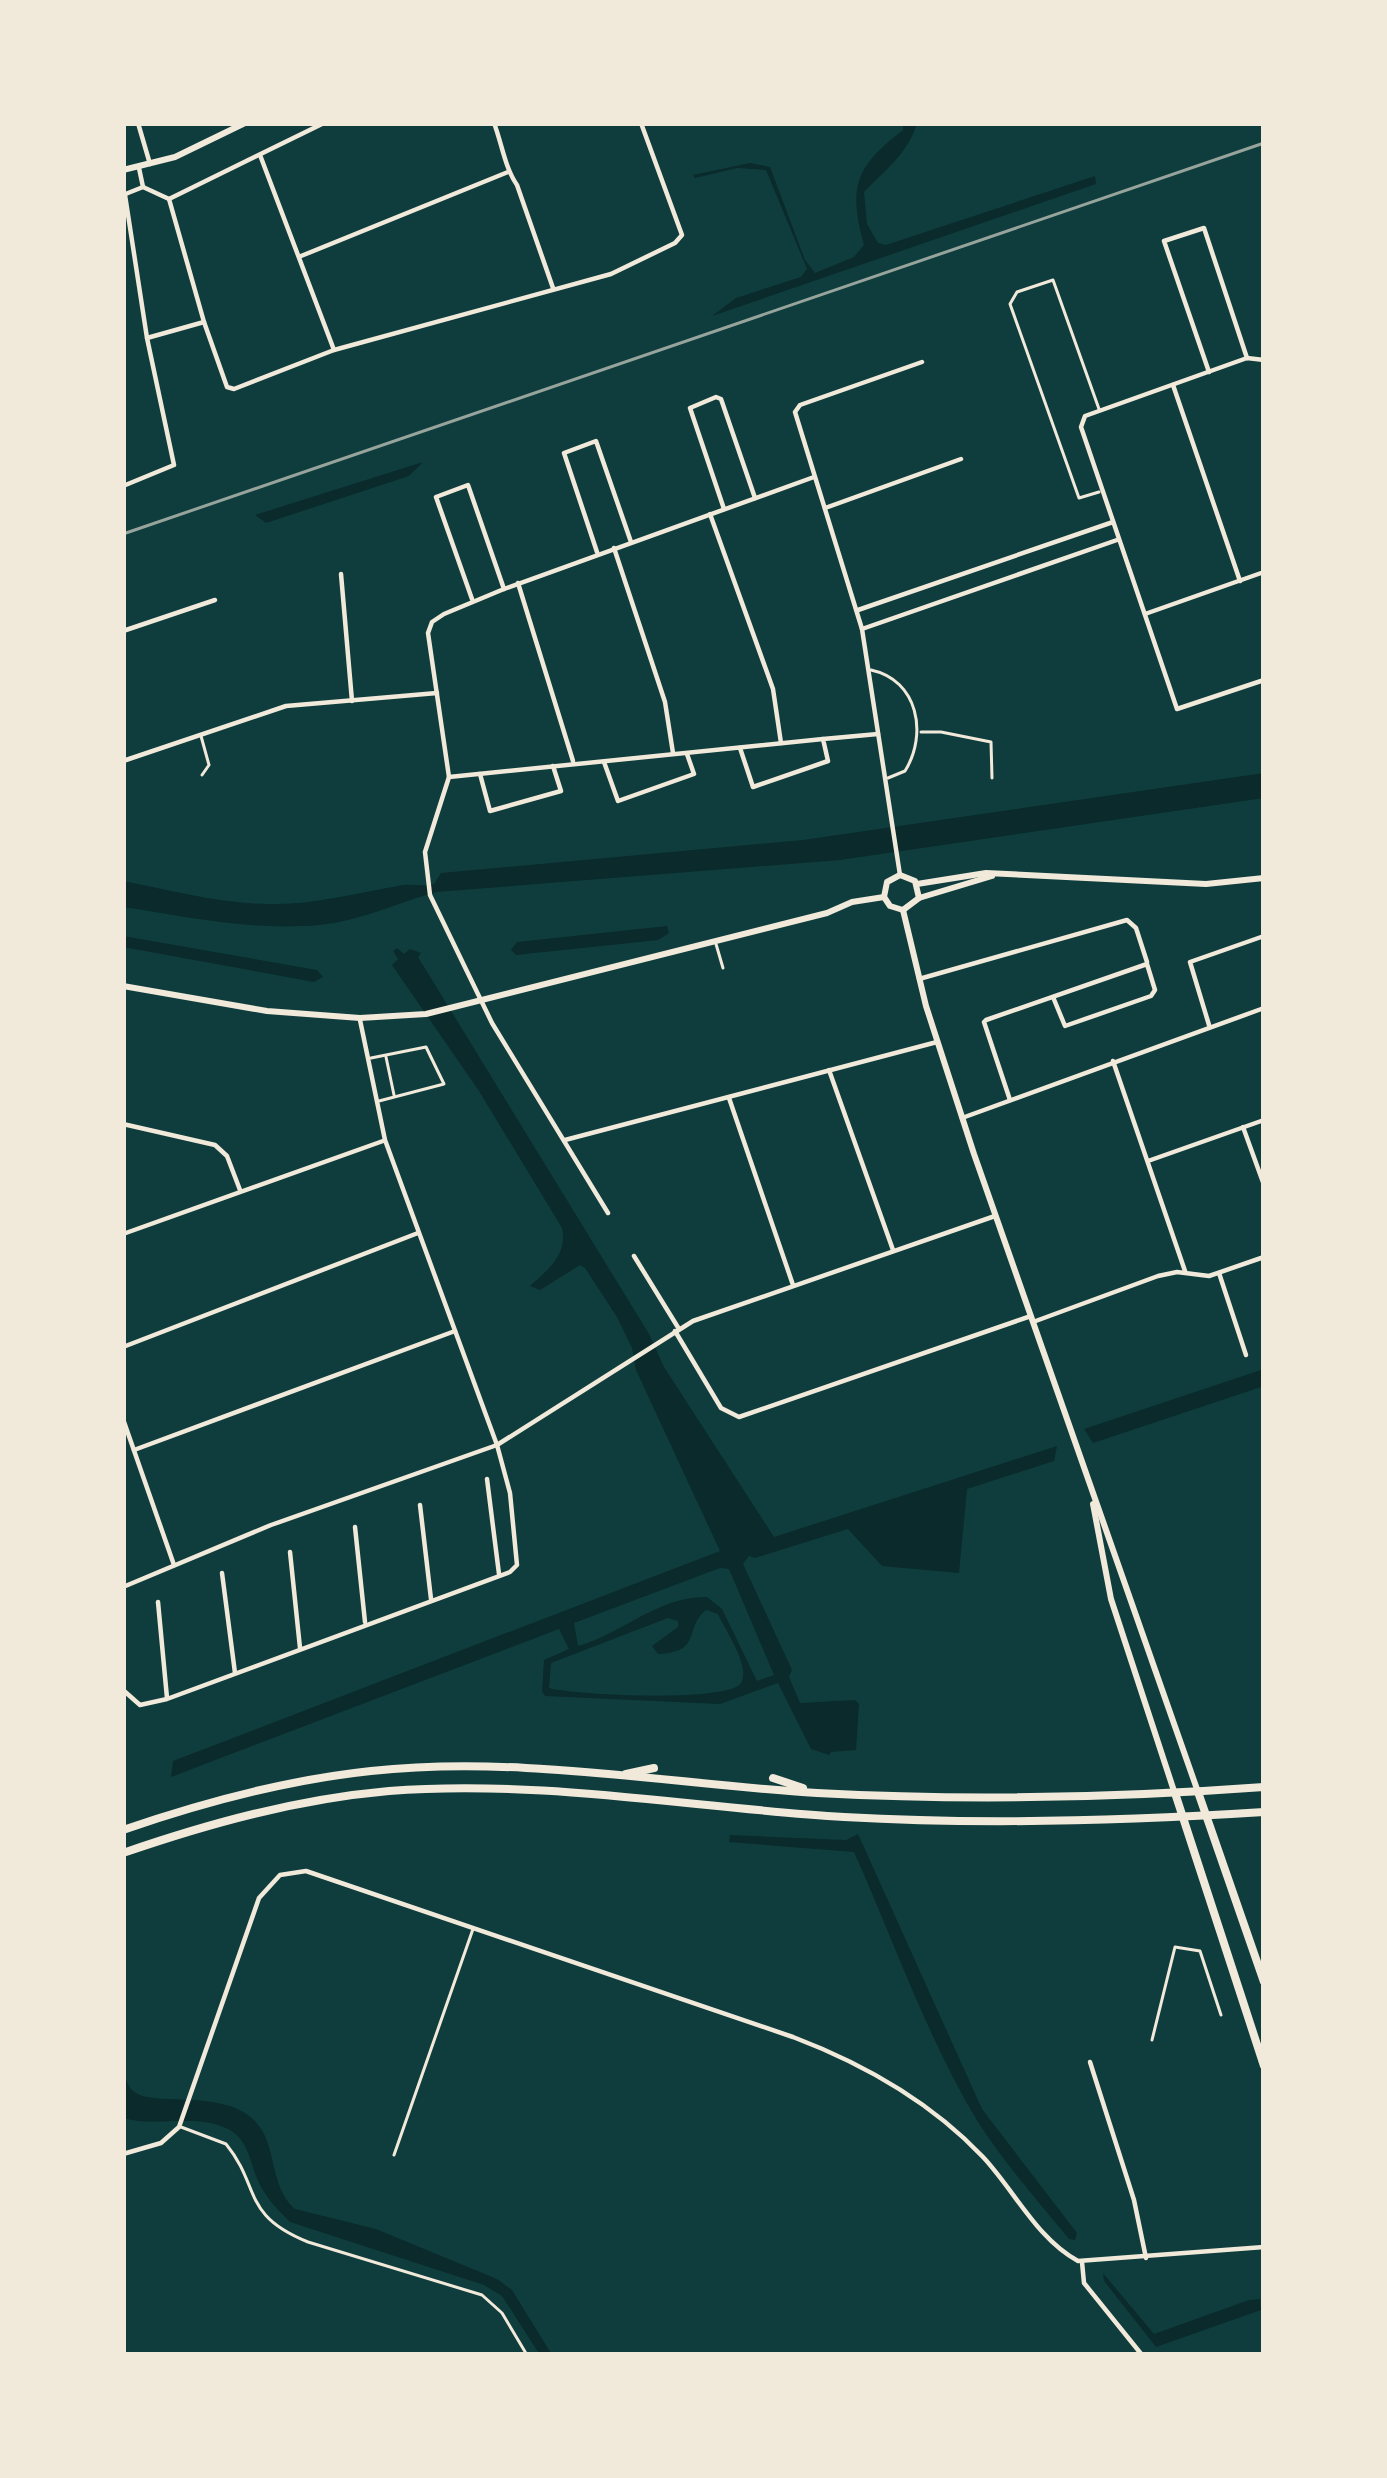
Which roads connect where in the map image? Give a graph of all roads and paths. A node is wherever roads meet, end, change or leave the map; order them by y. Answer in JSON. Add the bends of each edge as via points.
{"nodes":[{"id":1,"x":138,"y":123,"type":"edge"},
{"id":2,"x":245,"y":123,"type":"edge"},
{"id":3,"x":324,"y":123,"type":"edge"},
{"id":4,"x":494,"y":123,"type":"edge"},
{"id":5,"x":641,"y":123,"type":"edge"},
{"id":6,"x":260,"y":155,"type":"junction"},
{"id":7,"x":151,"y":165,"type":"junction"},
{"id":8,"x":139,"y":168,"type":"junction"},
{"id":9,"x":123,"y":170,"type":"edge"},
{"id":10,"x":508,"y":172,"type":"junction"},
{"id":11,"x":143,"y":187,"type":"junction"},
{"id":12,"x":124,"y":195,"type":"edge"},
{"id":13,"x":169,"y":199,"type":"junction"},
{"id":14,"x":301,"y":256,"type":"junction"},
{"id":15,"x":554,"y":288,"type":"junction"},
{"id":16,"x":203,"y":322,"type":"junction"},
{"id":17,"x":146,"y":338,"type":"junction"},
{"id":18,"x":334,"y":350,"type":"junction"},
{"id":19,"x":1247,"y":358,"type":"junction"},
{"id":20,"x":1264,"y":360,"type":"edge"},
{"id":21,"x":922,"y":362,"type":"dead end"},
{"id":22,"x":1210,"y":372,"type":"junction"},
{"id":23,"x":1173,"y":385,"type":"junction"},
{"id":24,"x":1100,"y":410,"type":"junction"},
{"id":25,"x":961,"y":459,"type":"dead end"},
{"id":26,"x":814,"y":477,"type":"junction"},
{"id":27,"x":123,"y":486,"type":"edge"},
{"id":28,"x":1102,"y":491,"type":"junction"},
{"id":29,"x":755,"y":498,"type":"junction"},
{"id":30,"x":825,"y":508,"type":"junction"},
{"id":31,"x":724,"y":509,"type":"junction"},
{"id":32,"x":710,"y":514,"type":"junction"},
{"id":33,"x":1113,"y":522,"type":"junction"},
{"id":34,"x":1119,"y":539,"type":"junction"},
{"id":35,"x":631,"y":542,"type":"junction"},
{"id":36,"x":614,"y":548,"type":"junction"},
{"id":37,"x":598,"y":554,"type":"junction"},
{"id":38,"x":1264,"y":572,"type":"edge"},
{"id":39,"x":341,"y":574,"type":"dead end"},
{"id":40,"x":1240,"y":581,"type":"junction"},
{"id":41,"x":518,"y":584,"type":"junction"},
{"id":42,"x":504,"y":589,"type":"junction"},
{"id":43,"x":215,"y":600,"type":"dead end"},
{"id":44,"x":472,"y":602,"type":"junction"},
{"id":45,"x":858,"y":610,"type":"junction"},
{"id":46,"x":1144,"y":614,"type":"junction"},
{"id":47,"x":862,"y":629,"type":"junction"},
{"id":48,"x":123,"y":631,"type":"edge"},
{"id":49,"x":869,"y":670,"type":"junction"},
{"id":50,"x":1264,"y":680,"type":"edge"},
{"id":51,"x":437,"y":693,"type":"junction"},
{"id":52,"x":352,"y":700,"type":"junction"},
{"id":53,"x":919,"y":733,"type":"junction"},
{"id":54,"x":200,"y":734,"type":"junction"},
{"id":55,"x":878,"y":734,"type":"junction"},
{"id":56,"x":823,"y":739,"type":"junction"},
{"id":57,"x":781,"y":742,"type":"junction"},
{"id":58,"x":740,"y":748,"type":"junction"},
{"id":59,"x":687,"y":753,"type":"junction"},
{"id":60,"x":674,"y":754,"type":"junction"},
{"id":61,"x":123,"y":761,"type":"edge"},
{"id":62,"x":604,"y":761,"type":"junction"},
{"id":63,"x":573,"y":764,"type":"junction"},
{"id":64,"x":553,"y":766,"type":"junction"},
{"id":65,"x":480,"y":774,"type":"junction"},
{"id":66,"x":202,"y":776,"type":"dead end"},
{"id":67,"x":449,"y":777,"type":"junction"},
{"id":68,"x":992,"y":778,"type":"dead end"},
{"id":69,"x":884,"y":779,"type":"junction"},
{"id":70,"x":900,"y":875,"type":"junction"},
{"id":71,"x":992,"y":876,"type":"junction"},
{"id":72,"x":1264,"y":878,"type":"edge"},
{"id":73,"x":917,"y":884,"type":"junction"},
{"id":74,"x":884,"y":897,"type":"junction"},
{"id":75,"x":920,"y":898,"type":"junction"},
{"id":76,"x":903,"y":910,"type":"junction"},
{"id":77,"x":1264,"y":935,"type":"edge"},
{"id":78,"x":715,"y":943,"type":"junction"},
{"id":79,"x":1147,"y":964,"type":"junction"},
{"id":80,"x":723,"y":968,"type":"dead end"},
{"id":81,"x":919,"y":980,"type":"junction"},
{"id":82,"x":123,"y":986,"type":"edge"},
{"id":83,"x":1053,"y":997,"type":"junction"},
{"id":84,"x":483,"y":1002,"type":"junction"},
{"id":85,"x":1264,"y":1008,"type":"edge"},
{"id":86,"x":360,"y":1018,"type":"junction"},
{"id":87,"x":1209,"y":1027,"type":"junction"},
{"id":88,"x":937,"y":1042,"type":"junction"},
{"id":89,"x":385,"y":1055,"type":"junction"},
{"id":90,"x":368,"y":1059,"type":"junction"},
{"id":91,"x":1114,"y":1060,"type":"junction"},
{"id":92,"x":829,"y":1070,"type":"junction"},
{"id":93,"x":394,"y":1096,"type":"junction"},
{"id":94,"x":729,"y":1097,"type":"junction"},
{"id":95,"x":1010,"y":1100,"type":"junction"},
{"id":96,"x":377,"y":1101,"type":"junction"},
{"id":97,"x":962,"y":1118,"type":"junction"},
{"id":98,"x":1264,"y":1120,"type":"edge"},
{"id":99,"x":123,"y":1124,"type":"edge"},
{"id":100,"x":1243,"y":1127,"type":"junction"},
{"id":101,"x":385,"y":1140,"type":"junction"},
{"id":102,"x":562,"y":1140,"type":"junction"},
{"id":103,"x":1148,"y":1161,"type":"junction"},
{"id":104,"x":1264,"y":1185,"type":"edge"},
{"id":105,"x":240,"y":1190,"type":"junction"},
{"id":106,"x":608,"y":1213,"type":"dead end"},
{"id":107,"x":994,"y":1216,"type":"junction"},
{"id":108,"x":418,"y":1233,"type":"junction"},
{"id":109,"x":123,"y":1234,"type":"edge"},
{"id":110,"x":893,"y":1250,"type":"junction"},
{"id":111,"x":634,"y":1256,"type":"dead end"},
{"id":112,"x":1264,"y":1257,"type":"edge"},
{"id":113,"x":1186,"y":1273,"type":"junction"},
{"id":114,"x":1219,"y":1273,"type":"junction"},
{"id":115,"x":793,"y":1285,"type":"junction"},
{"id":116,"x":1032,"y":1319,"type":"junction"},
{"id":117,"x":455,"y":1330,"type":"junction"},
{"id":118,"x":677,"y":1330,"type":"junction"},
{"id":119,"x":123,"y":1347,"type":"edge"},
{"id":120,"x":1246,"y":1354,"type":"dead end"},
{"id":121,"x":123,"y":1419,"type":"edge"},
{"id":122,"x":497,"y":1445,"type":"junction"},
{"id":123,"x":134,"y":1450,"type":"junction"},
{"id":124,"x":487,"y":1479,"type":"dead end"},
{"id":125,"x":1092,"y":1495,"type":"junction"},
{"id":126,"x":420,"y":1505,"type":"dead end"},
{"id":127,"x":355,"y":1527,"type":"dead end"},
{"id":128,"x":290,"y":1552,"type":"dead end"},
{"id":129,"x":174,"y":1565,"type":"junction"},
{"id":130,"x":222,"y":1573,"type":"dead end"},
{"id":131,"x":499,"y":1575,"type":"junction"},
{"id":132,"x":123,"y":1587,"type":"edge"},
{"id":133,"x":431,"y":1599,"type":"junction"},
{"id":134,"x":158,"y":1602,"type":"dead end"},
{"id":135,"x":365,"y":1624,"type":"junction"},
{"id":136,"x":300,"y":1649,"type":"junction"},
{"id":137,"x":235,"y":1673,"type":"junction"},
{"id":138,"x":123,"y":1690,"type":"edge"},
{"id":139,"x":167,"y":1699,"type":"junction"},
{"id":140,"x":654,"y":1768,"type":"dead end"},
{"id":141,"x":619,"y":1776,"type":"junction"},
{"id":142,"x":773,"y":1778,"type":"dead end"},
{"id":143,"x":1264,"y":1787,"type":"edge"},
{"id":144,"x":815,"y":1792,"type":"junction"},
{"id":145,"x":1198,"y":1792,"type":"junction"},
{"id":146,"x":1174,"y":1793,"type":"junction"},
{"id":147,"x":1264,"y":1812,"type":"edge"},
{"id":148,"x":1206,"y":1816,"type":"junction"},
{"id":149,"x":1183,"y":1817,"type":"junction"},
{"id":150,"x":123,"y":1830,"type":"edge"},
{"id":151,"x":123,"y":1853,"type":"edge"},
{"id":152,"x":474,"y":1927,"type":"junction"},
{"id":153,"x":1264,"y":1982,"type":"edge"},
{"id":154,"x":1221,"y":2015,"type":"dead end"},
{"id":155,"x":1151,"y":2040,"type":"dead end"},
{"id":156,"x":1090,"y":2062,"type":"dead end"},
{"id":157,"x":1264,"y":2066,"type":"edge"},
{"id":158,"x":180,"y":2125,"type":"junction"},
{"id":159,"x":123,"y":2154,"type":"edge"},
{"id":160,"x":394,"y":2156,"type":"dead end"},
{"id":161,"x":1264,"y":2247,"type":"edge"},
{"id":162,"x":1146,"y":2258,"type":"junction"},
{"id":163,"x":1082,"y":2262,"type":"junction"},
{"id":164,"x":527,"y":2355,"type":"edge"},
{"id":165,"x":1142,"y":2355,"type":"edge"}],
"edges":[{"from":1,"to":7,"type":"street"},
{"from":2,"to":7,"type":"street"},
{"from":3,"to":6,"type":"street"},
{"from":4,"to":10,"type":"street"},
{"from":5,"to":15,"type":"street","via":[[682,235],[611,274]]},
{"from":6,"to":13,"type":"street"},
{"from":6,"to":14,"type":"street"},
{"from":7,"to":8,"type":"street"},
{"from":8,"to":9,"type":"street"},
{"from":8,"to":11,"type":"street"},
{"from":10,"to":14,"type":"street"},
{"from":10,"to":15,"type":"street"},
{"from":11,"to":12,"type":"street"},
{"from":11,"to":13,"type":"street"},
{"from":12,"to":17,"type":"street"},
{"from":13,"to":16,"type":"street"},
{"from":14,"to":18,"type":"street"},
{"from":15,"to":18,"type":"street"},
{"from":16,"to":17,"type":"street"},
{"from":16,"to":18,"type":"street","via":[[234,389]]},
{"from":17,"to":27,"type":"street","via":[[174,465]]},
{"from":19,"to":20,"type":"street"},
{"from":19,"to":22,"type":"street"},
{"from":19,"to":22,"type":"street","via":[[1204,228],[1164,241]]},
{"from":21,"to":26,"type":"street","via":[[796,408]]},
{"from":22,"to":23,"type":"street"},
{"from":23,"to":24,"type":"street"},
{"from":23,"to":40,"type":"street"},
{"from":24,"to":28,"type":"street","via":[[1081,427]]},
{"from":24,"to":28,"type":"lane","via":[[1053,280],[1017,292],[1010,304],[1079,498]]},
{"from":25,"to":30,"type":"street"},
{"from":26,"to":29,"type":"street"},
{"from":26,"to":30,"type":"street"},
{"from":28,"to":33,"type":"street"},
{"from":29,"to":31,"type":"street"},
{"from":29,"to":31,"type":"street","via":[[721,399],[696,403],[690,408]]},
{"from":30,"to":45,"type":"street"},
{"from":31,"to":32,"type":"street"},
{"from":32,"to":35,"type":"street"},
{"from":32,"to":57,"type":"street","via":[[773,688]]},
{"from":33,"to":34,"type":"street"},
{"from":33,"to":45,"type":"street"},
{"from":34,"to":46,"type":"street"},
{"from":34,"to":47,"type":"street"},
{"from":35,"to":36,"type":"street"},
{"from":35,"to":37,"type":"street","via":[[596,441],[564,453]]},
{"from":36,"to":37,"type":"street"},
{"from":36,"to":60,"type":"street"},
{"from":37,"to":41,"type":"street"},
{"from":38,"to":40,"type":"street"},
{"from":39,"to":52,"type":"street"},
{"from":40,"to":46,"type":"street"},
{"from":41,"to":42,"type":"street"},
{"from":41,"to":63,"type":"street"},
{"from":42,"to":44,"type":"street"},
{"from":42,"to":44,"type":"street","via":[[468,484],[436,496]]},
{"from":43,"to":48,"type":"street"},
{"from":44,"to":51,"type":"street","via":[[432,622]]},
{"from":45,"to":47,"type":"street"},
{"from":46,"to":50,"type":"street","via":[[1177,709]]},
{"from":47,"to":49,"type":"street"},
{"from":49,"to":53,"type":"lane","via":[[900,683]]},
{"from":49,"to":55,"type":"street"},
{"from":51,"to":52,"type":"street"},
{"from":51,"to":67,"type":"street"},
{"from":52,"to":54,"type":"street","via":[[286,706]]},
{"from":53,"to":68,"type":"lane","via":[[991,742]]},
{"from":53,"to":69,"type":"lane","via":[[905,771]]},
{"from":54,"to":61,"type":"street"},
{"from":54,"to":66,"type":"lane","via":[[209,765]]},
{"from":55,"to":56,"type":"street"},
{"from":55,"to":69,"type":"street"},
{"from":56,"to":57,"type":"street"},
{"from":56,"to":58,"type":"street","via":[[828,761],[753,787]]},
{"from":57,"to":58,"type":"street"},
{"from":58,"to":59,"type":"street"},
{"from":59,"to":60,"type":"street"},
{"from":59,"to":62,"type":"street","via":[[694,774],[618,801]]},
{"from":60,"to":62,"type":"street"},
{"from":62,"to":63,"type":"street"},
{"from":63,"to":64,"type":"street"},
{"from":64,"to":65,"type":"street"},
{"from":64,"to":65,"type":"street","via":[[561,791],[490,811]]},
{"from":65,"to":67,"type":"street"},
{"from":67,"to":84,"type":"street","via":[[425,852],[428,884]]},
{"from":69,"to":70,"type":"street"},
{"from":70,"to":73,"type":"street"},
{"from":70,"to":74,"type":"street","via":[[887,882]]},
{"from":71,"to":72,"type":"street","via":[[1206,884]]},
{"from":71,"to":73,"type":"street"},
{"from":71,"to":75,"type":"street"},
{"from":73,"to":75,"type":"street"},
{"from":74,"to":76,"type":"street"},
{"from":74,"to":78,"type":"street"},
{"from":75,"to":76,"type":"street"},
{"from":76,"to":81,"type":"street"},
{"from":77,"to":87,"type":"street","via":[[1190,962]]},
{"from":78,"to":80,"type":"lane"},
{"from":78,"to":84,"type":"street"},
{"from":79,"to":81,"type":"street","via":[[1127,920]]},
{"from":79,"to":83,"type":"street"},
{"from":79,"to":83,"type":"street","via":[[1151,996],[1068,1025]]},
{"from":81,"to":88,"type":"street"},
{"from":82,"to":86,"type":"street","via":[[267,1012]]},
{"from":83,"to":95,"type":"street","via":[[984,1022]]},
{"from":84,"to":86,"type":"street"},
{"from":84,"to":102,"type":"street"},
{"from":85,"to":87,"type":"street"},
{"from":86,"to":90,"type":"street"},
{"from":87,"to":91,"type":"street"},
{"from":88,"to":92,"type":"street"},
{"from":88,"to":97,"type":"street"},
{"from":89,"to":90,"type":"lane"},
{"from":89,"to":93,"type":"lane"},
{"from":89,"to":93,"type":"lane","via":[[426,1047],[444,1084]]},
{"from":90,"to":96,"type":"street"},
{"from":91,"to":95,"type":"street"},
{"from":91,"to":103,"type":"street"},
{"from":92,"to":94,"type":"street"},
{"from":92,"to":110,"type":"street"},
{"from":93,"to":96,"type":"lane"},
{"from":94,"to":102,"type":"street"},
{"from":94,"to":115,"type":"street"},
{"from":95,"to":97,"type":"street"},
{"from":96,"to":101,"type":"street"},
{"from":97,"to":107,"type":"street"},
{"from":98,"to":100,"type":"street"},
{"from":99,"to":105,"type":"street","via":[[215,1145]]},
{"from":100,"to":103,"type":"street"},
{"from":100,"to":104,"type":"street"},
{"from":101,"to":105,"type":"street"},
{"from":101,"to":108,"type":"street"},
{"from":102,"to":106,"type":"street"},
{"from":103,"to":113,"type":"street"},
{"from":105,"to":109,"type":"street"},
{"from":107,"to":110,"type":"street"},
{"from":107,"to":116,"type":"street"},
{"from":108,"to":117,"type":"street"},
{"from":108,"to":119,"type":"street"},
{"from":110,"to":115,"type":"street"},
{"from":111,"to":118,"type":"street"},
{"from":112,"to":114,"type":"street"},
{"from":113,"to":114,"type":"street"},
{"from":113,"to":116,"type":"street"},
{"from":114,"to":120,"type":"street"},
{"from":115,"to":118,"type":"street"},
{"from":116,"to":118,"type":"street","via":[[739,1417],[721,1408]]},
{"from":116,"to":125,"type":"street"},
{"from":117,"to":122,"type":"street"},
{"from":117,"to":123,"type":"street"},
{"from":118,"to":122,"type":"street"},
{"from":121,"to":123,"type":"street"},
{"from":122,"to":129,"type":"street"},
{"from":122,"to":131,"type":"street","via":[[517,1563]]},
{"from":123,"to":129,"type":"street"},
{"from":124,"to":131,"type":"street"},
{"from":125,"to":145,"type":"street"},
{"from":125,"to":146,"type":"street","via":[[1111,1599]]},
{"from":126,"to":133,"type":"street"},
{"from":127,"to":135,"type":"street"},
{"from":128,"to":136,"type":"street"},
{"from":129,"to":132,"type":"street"},
{"from":130,"to":137,"type":"street"},
{"from":131,"to":133,"type":"street"},
{"from":133,"to":135,"type":"street"},
{"from":134,"to":139,"type":"street"},
{"from":135,"to":136,"type":"street"},
{"from":136,"to":137,"type":"street"},
{"from":137,"to":139,"type":"street"},
{"from":138,"to":139,"type":"street","via":[[140,1705]]},
{"from":140,"to":141,"type":"main road"},
{"from":141,"to":144,"type":"main road"},
{"from":141,"to":150,"type":"main road","via":[[486,1767],[372,1771],[225,1798]]},
{"from":142,"to":144,"type":"main road"},
{"from":143,"to":145,"type":"main road"},
{"from":144,"to":146,"type":"main road"},
{"from":145,"to":146,"type":"main road"},
{"from":145,"to":148,"type":"main road"},
{"from":146,"to":149,"type":"main road"},
{"from":147,"to":148,"type":"main road"},
{"from":148,"to":149,"type":"main road"},
{"from":148,"to":153,"type":"main road"},
{"from":149,"to":151,"type":"main road","via":[[904,1820],[486,1789],[403,1791],[250,1814]]},
{"from":149,"to":157,"type":"main road"},
{"from":152,"to":158,"type":"street","via":[[306,1870],[274,1879],[259,1898]]},
{"from":152,"to":160,"type":"lane"},
{"from":152,"to":163,"type":"street","via":[[873,2072],[956,2132],[1057,2247]]},
{"from":154,"to":155,"type":"lane","via":[[1200,1951],[1175,1947]]},
{"from":156,"to":162,"type":"street"},
{"from":158,"to":159,"type":"street","via":[[161,2143]]},
{"from":158,"to":164,"type":"lane","via":[[226,2144],[257,2207],[285,2231],[482,2295]]},
{"from":161,"to":162,"type":"street"},
{"from":162,"to":163,"type":"street"},
{"from":163,"to":165,"type":"street","via":[[1084,2283]]}]}
